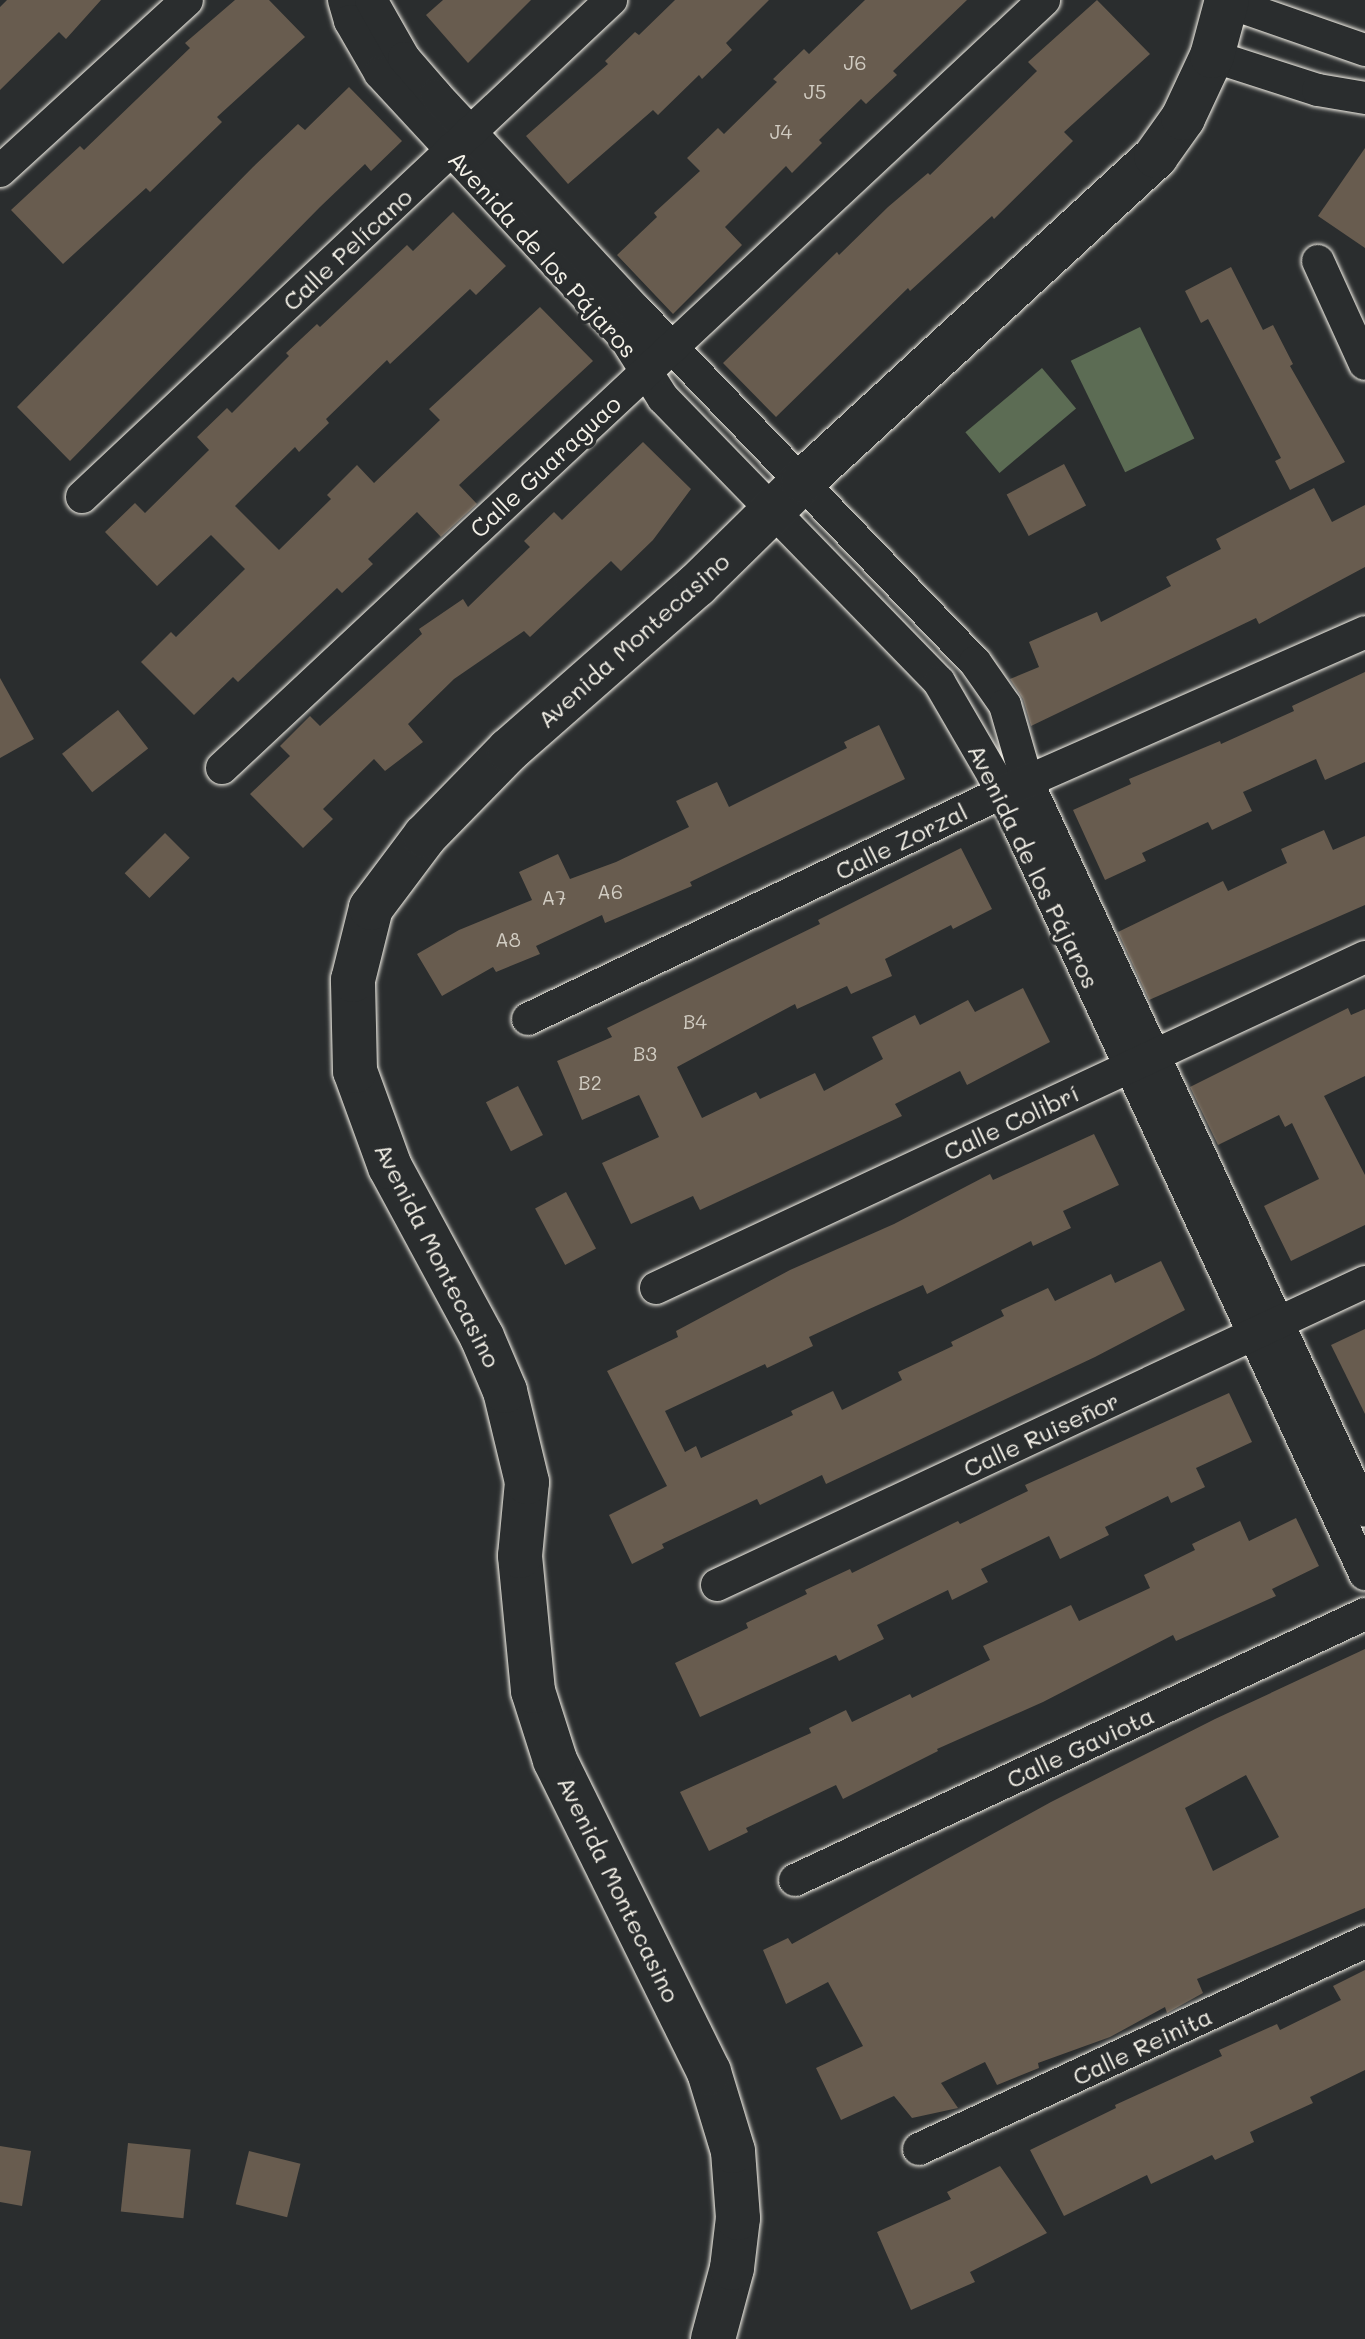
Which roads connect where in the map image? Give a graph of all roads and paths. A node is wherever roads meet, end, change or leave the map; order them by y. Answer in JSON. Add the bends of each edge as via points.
{"nodes":[{"id":1,"x":187,"y":0,"type":"edge"},
{"id":2,"x":344,"y":0,"type":"edge"},
{"id":3,"x":371,"y":0,"type":"edge"},
{"id":4,"x":611,"y":0,"type":"edge"},
{"id":5,"x":1044,"y":0,"type":"edge"},
{"id":6,"x":1227,"y":1,"type":"edge"},
{"id":7,"x":1365,"y":50,"type":"edge"},
{"id":8,"x":1212,"y":56,"type":"junction"},
{"id":9,"x":1365,"y":98,"type":"edge"},
{"id":10,"x":460,"y":142,"type":"junction"},
{"id":11,"x":0,"y":171,"type":"edge"},
{"id":12,"x":1318,"y":261,"type":"dead end"},
{"id":13,"x":671,"y":346,"type":"junction"},
{"id":14,"x":1365,"y":364,"type":"edge"},
{"id":15,"x":646,"y":371,"type":"junction"},
{"id":16,"x":803,"y":481,"type":"junction"},
{"id":17,"x":82,"y":497,"type":"dead end"},
{"id":18,"x":772,"y":513,"type":"junction"},
{"id":19,"x":1365,"y":632,"type":"edge"},
{"id":20,"x":222,"y":768,"type":"dead end"},
{"id":21,"x":1015,"y":787,"type":"junction"},
{"id":22,"x":1365,"y":957,"type":"edge"},
{"id":23,"x":528,"y":1019,"type":"dead end"},
{"id":24,"x":1142,"y":1061,"type":"junction"},
{"id":25,"x":1365,"y":1282,"type":"edge"},
{"id":26,"x":656,"y":1288,"type":"dead end"},
{"id":27,"x":1267,"y":1330,"type":"junction"},
{"id":28,"x":1365,"y":1511,"type":"edge"},
{"id":29,"x":1365,"y":1574,"type":"edge"},
{"id":30,"x":717,"y":1585,"type":"dead end"},
{"id":31,"x":1365,"y":1614,"type":"edge"},
{"id":32,"x":795,"y":1880,"type":"dead end"},
{"id":33,"x":1365,"y":1942,"type":"edge"},
{"id":34,"x":919,"y":2149,"type":"dead end"},
{"id":35,"x":713,"y":2339,"type":"edge"}],
"edges":[{"from":1,"to":11,"type":"street"},
{"from":2,"to":10,"type":"street","name":"Avenida de los Pájaros","via":[[380,73]]},
{"from":3,"to":10,"type":"street","name":"Avenida de los Pájaros"},
{"from":4,"to":10,"type":"street","name":"Calle Pelícano"},
{"from":5,"to":13,"type":"street","name":"Calle Guaraguao"},
{"from":6,"to":7,"type":"street"},
{"from":6,"to":8,"type":"street","name":"Avenida Montecasino"},
{"from":8,"to":9,"type":"street","via":[[1318,90]]},
{"from":8,"to":16,"type":"street","name":"Avenida Montecasino","via":[[1183,118],[1156,156]]},
{"from":10,"to":13,"type":"street","name":"Avenida de los Pájaros"},
{"from":10,"to":15,"type":"street","name":"Avenida de los Pájaros","via":[[625,338]]},
{"from":10,"to":17,"type":"street","name":"Calle Pelícano"},
{"from":12,"to":14,"type":"street"},
{"from":13,"to":15,"type":"street","name":"Calle Guaraguao"},
{"from":13,"to":16,"type":"street","name":"Avenida de los Pájaros"},
{"from":15,"to":18,"type":"street","name":"Avenida de los Pájaros","via":[[663,398]]},
{"from":15,"to":20,"type":"street","name":"Calle Guaraguao"},
{"from":16,"to":18,"type":"street","name":"Avenida Montecasino"},
{"from":16,"to":21,"type":"street","name":"Avenida de los Pájaros","via":[[975,662],[1005,705]]},
{"from":18,"to":21,"type":"street","name":"Avenida de los Pájaros","via":[[939,682]]},
{"from":18,"to":35,"type":"street","name":"Avenida Montecasino","via":[[509,750],[425,836],[371,908],[353,980],[355,1071],[390,1167],[482,1337],[505,1391],[527,1482],[520,1556],[533,1691],[555,1760],[709,2072],[733,2151],[738,2218],[732,2268]]},
{"from":19,"to":21,"type":"street","name":"Calle Zorzal"},
{"from":21,"to":23,"type":"street","name":"Calle Zorzal"},
{"from":21,"to":24,"type":"street","name":"Avenida de los Pájaros"},
{"from":22,"to":24,"type":"street","name":"Calle Colibrí"},
{"from":24,"to":26,"type":"street","name":"Calle Colibrí"},
{"from":24,"to":27,"type":"street","name":"Avenida de los Pájaros"},
{"from":25,"to":27,"type":"street","name":"Calle Ruiseñor"},
{"from":27,"to":28,"type":"street","name":"Avenida de los Pájaros"},
{"from":27,"to":29,"type":"street","name":"Avenida de los Pájaros"},
{"from":27,"to":30,"type":"street","name":"Calle Ruiseñor"},
{"from":31,"to":32,"type":"street","name":"Calle Gaviota"},
{"from":33,"to":34,"type":"street","name":"Calle Reinita"}]}
